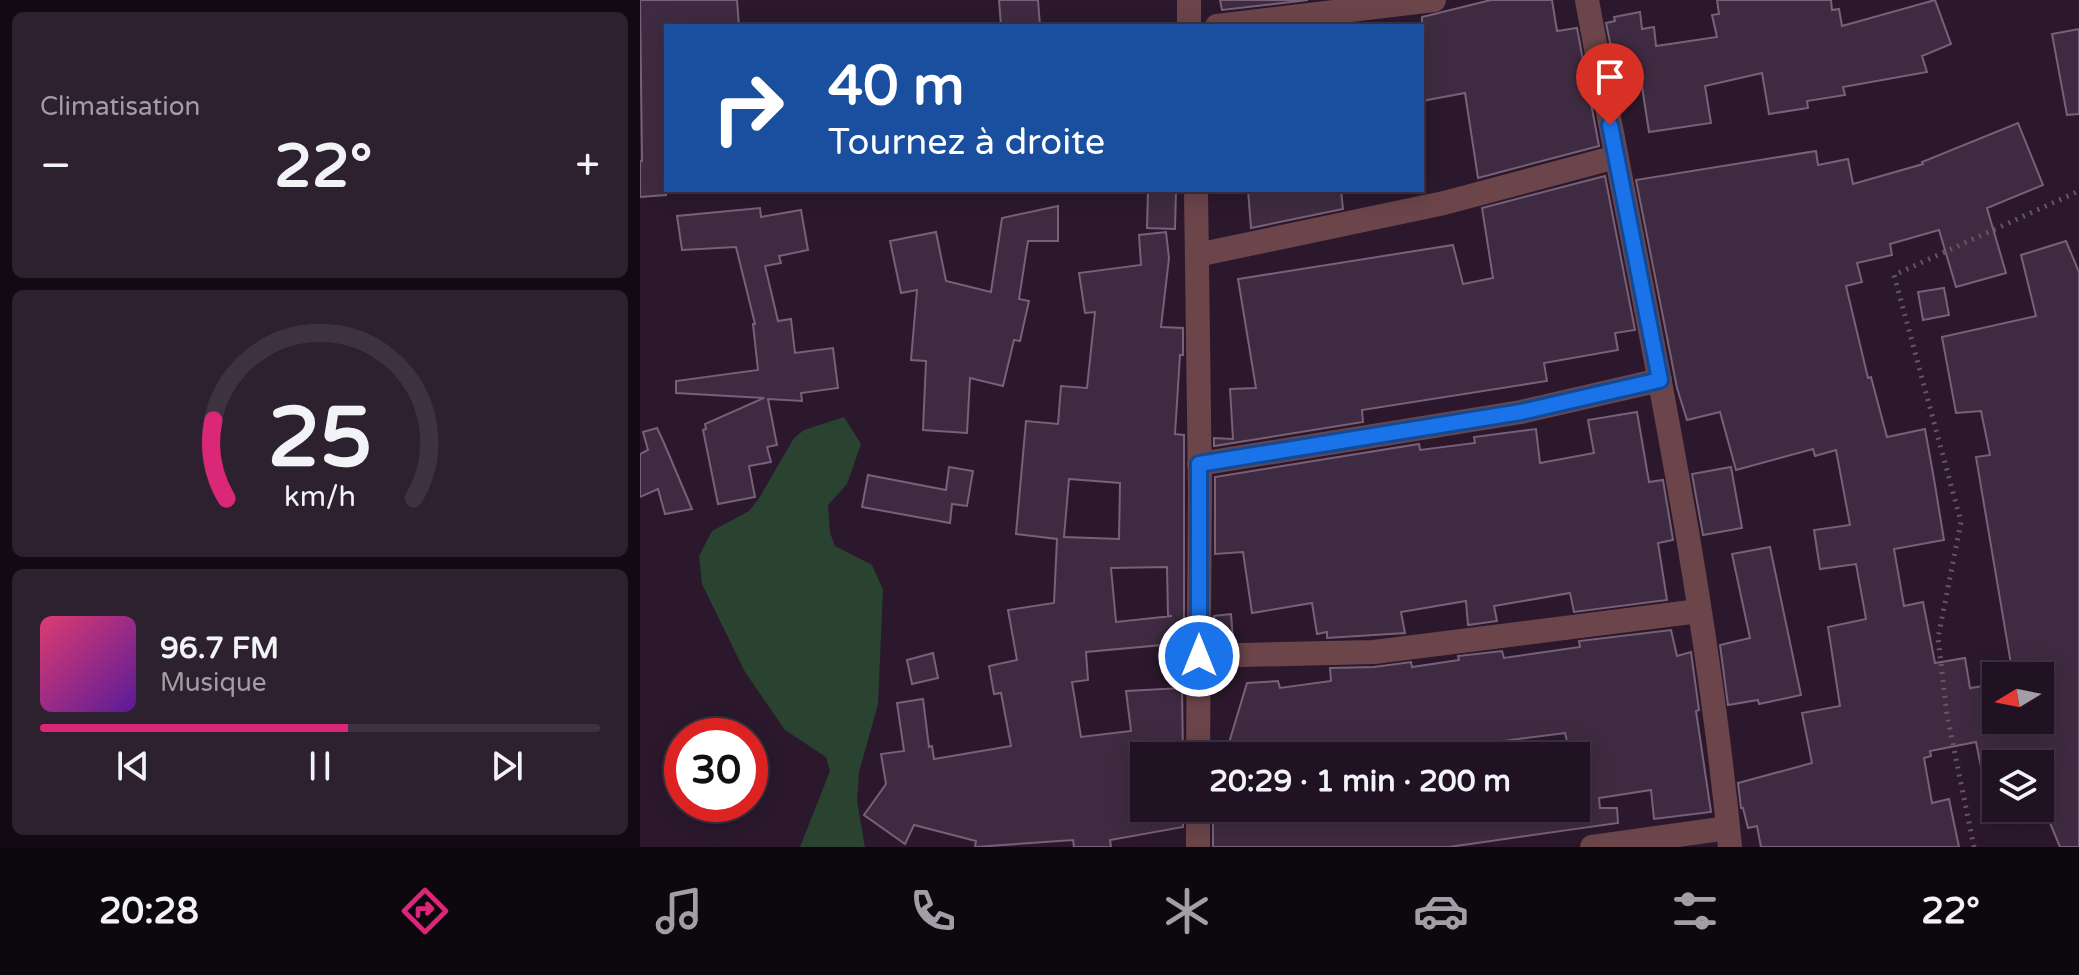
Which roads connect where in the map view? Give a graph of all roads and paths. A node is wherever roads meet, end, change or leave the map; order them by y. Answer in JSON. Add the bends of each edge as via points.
{"nodes":[{"id":1,"x":1189,"y":0,"type":"edge"},
{"id":2,"x":1434,"y":0,"type":"edge"},
{"id":3,"x":1587,"y":0,"type":"edge"},
{"id":4,"x":1189,"y":24,"type":"edge"},
{"id":5,"x":1234,"y":24,"type":"edge"},
{"id":6,"x":1616,"y":157,"type":"junction"},
{"id":7,"x":2079,"y":191,"type":"edge"},
{"id":8,"x":1196,"y":192,"type":"edge"},
{"id":9,"x":1197,"y":255,"type":"junction"},
{"id":10,"x":1660,"y":380,"type":"junction"},
{"id":11,"x":1199,"y":464,"type":"junction"},
{"id":12,"x":1699,"y":611,"type":"junction"},
{"id":13,"x":1199,"y":656,"type":"junction"},
{"id":14,"x":1198,"y":742,"type":"edge"},
{"id":15,"x":1198,"y":822,"type":"edge"},
{"id":16,"x":1729,"y":838,"type":"edge"},
{"id":17,"x":1198,"y":847,"type":"edge"},
{"id":18,"x":1592,"y":847,"type":"edge"},
{"id":19,"x":1974,"y":847,"type":"edge"}],
"edges":[{"from":1,"to":4,"type":"street"},
{"from":2,"to":5,"type":"street"},
{"from":3,"to":6,"type":"street"},
{"from":6,"to":9,"type":"street","via":[[1444,203]]},
{"from":6,"to":10,"type":"street"},
{"from":7,"to":19,"type":"path","via":[[1894,275],[1961,522],[1938,638],[1947,715]]},
{"from":8,"to":9,"type":"street"},
{"from":9,"to":11,"type":"street"},
{"from":10,"to":11,"type":"street","via":[[1521,412]]},
{"from":10,"to":12,"type":"street"},
{"from":11,"to":13,"type":"street"},
{"from":12,"to":13,"type":"street","via":[[1374,652]]},
{"from":12,"to":16,"type":"street"},
{"from":13,"to":14,"type":"street"},
{"from":15,"to":17,"type":"street"},
{"from":16,"to":18,"type":"street"}]}
